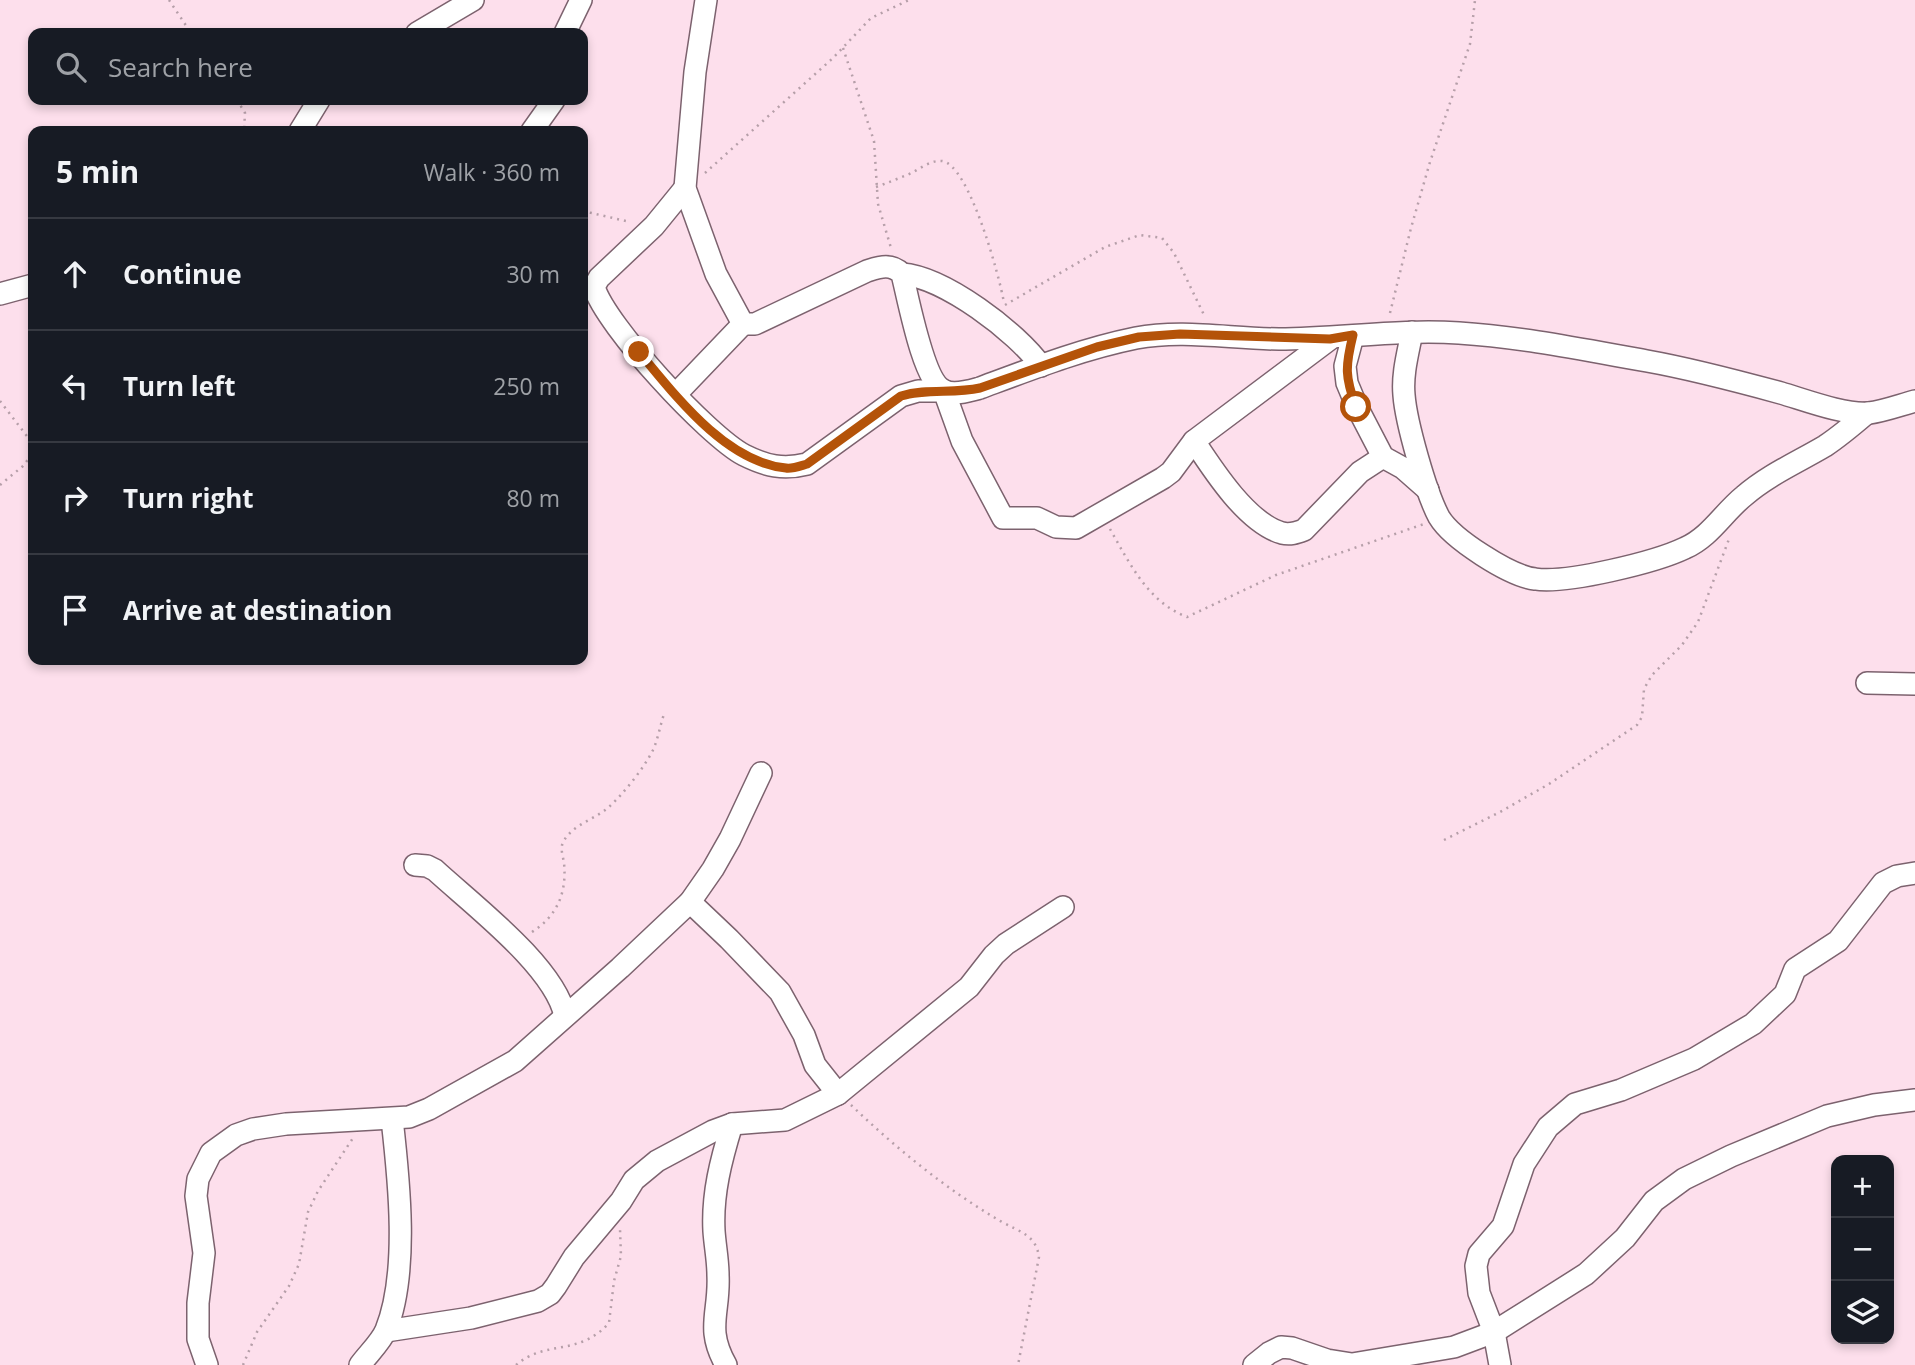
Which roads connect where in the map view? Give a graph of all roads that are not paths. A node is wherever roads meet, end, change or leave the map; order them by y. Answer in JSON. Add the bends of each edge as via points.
{"nodes":[{"id":1,"x":473,"y":0,"type":"edge"},
{"id":2,"x":581,"y":0,"type":"edge"},
{"id":3,"x":706,"y":0,"type":"edge"},
{"id":4,"x":425,"y":28,"type":"edge"},
{"id":5,"x":567,"y":28,"type":"edge"},
{"id":6,"x":316,"y":105,"type":"edge"},
{"id":7,"x":550,"y":105,"type":"edge"},
{"id":8,"x":303,"y":126,"type":"edge"},
{"id":9,"x":536,"y":126,"type":"edge"},
{"id":10,"x":685,"y":188,"type":"junction"},
{"id":11,"x":899,"y":271,"type":"junction"},
{"id":12,"x":28,"y":286,"type":"edge"},
{"id":13,"x":0,"y":294,"type":"edge"},
{"id":14,"x":743,"y":324,"type":"junction"},
{"id":15,"x":1412,"y":332,"type":"junction"},
{"id":16,"x":1353,"y":335,"type":"junction"},
{"id":17,"x":1330,"y":339,"type":"junction"},
{"id":18,"x":1041,"y":366,"type":"junction"},
{"id":19,"x":944,"y":391,"type":"junction"},
{"id":20,"x":676,"y":394,"type":"junction"},
{"id":21,"x":1915,"y":401,"type":"edge"},
{"id":22,"x":1867,"y":413,"type":"junction"},
{"id":23,"x":1194,"y":441,"type":"junction"},
{"id":24,"x":1383,"y":457,"type":"junction"},
{"id":25,"x":1429,"y":491,"type":"junction"},
{"id":26,"x":1867,"y":683,"type":"dead end"},
{"id":27,"x":1915,"y":684,"type":"edge"},
{"id":28,"x":761,"y":773,"type":"dead end"},
{"id":29,"x":415,"y":865,"type":"dead end"},
{"id":30,"x":1915,"y":873,"type":"edge"},
{"id":31,"x":690,"y":902,"type":"junction"},
{"id":32,"x":1063,"y":907,"type":"dead end"},
{"id":33,"x":565,"y":1016,"type":"junction"},
{"id":34,"x":838,"y":1094,"type":"junction"},
{"id":35,"x":1915,"y":1100,"type":"edge"},
{"id":36,"x":392,"y":1119,"type":"junction"},
{"id":37,"x":732,"y":1124,"type":"junction"},
{"id":38,"x":386,"y":1331,"type":"junction"},
{"id":39,"x":1493,"y":1332,"type":"junction"},
{"id":40,"x":207,"y":1365,"type":"edge"},
{"id":41,"x":360,"y":1365,"type":"edge"},
{"id":42,"x":726,"y":1365,"type":"edge"},
{"id":43,"x":1254,"y":1365,"type":"edge"},
{"id":44,"x":1500,"y":1365,"type":"edge"}],
"edges":[{"from":1,"to":4,"type":"street"},
{"from":2,"to":5,"type":"street"},
{"from":3,"to":10,"type":"street"},
{"from":6,"to":8,"type":"street"},
{"from":7,"to":9,"type":"street"},
{"from":10,"to":14,"type":"street","via":[[716,274]]},
{"from":10,"to":20,"type":"street","via":[[594,287],[621,334]]},
{"from":11,"to":14,"type":"street","via":[[883,266],[867,271],[755,324]]},
{"from":11,"to":18,"type":"street","via":[[929,279],[980,311],[1015,336]]},
{"from":11,"to":19,"type":"street","via":[[921,350],[935,383]]},
{"from":12,"to":13,"type":"street"},
{"from":14,"to":20,"type":"street"},
{"from":15,"to":16,"type":"street"},
{"from":15,"to":22,"type":"street","via":[[1541,343],[1659,363]]},
{"from":15,"to":25,"type":"street","via":[[1404,395]]},
{"from":16,"to":17,"type":"street"},
{"from":16,"to":24,"type":"street","via":[[1345,366],[1347,383]]},
{"from":17,"to":18,"type":"street","via":[[1139,337]]},
{"from":17,"to":23,"type":"street"},
{"from":18,"to":19,"type":"street","via":[[961,393]]},
{"from":19,"to":20,"type":"street","via":[[901,396],[807,464],[788,469],[744,455],[721,440]]},
{"from":19,"to":23,"type":"street","via":[[962,441],[1003,518],[1037,517],[1065,529],[1076,527],[1163,478]]},
{"from":21,"to":22,"type":"street"},
{"from":22,"to":25,"type":"street","via":[[1826,445],[1743,496],[1708,534],[1685,548],[1568,579],[1536,580],[1511,572],[1467,544],[1440,519]]},
{"from":23,"to":24,"type":"street","via":[[1242,505],[1267,526],[1292,534],[1304,530],[1360,472]]},
{"from":24,"to":25,"type":"street"},
{"from":26,"to":27,"type":"street"},
{"from":28,"to":31,"type":"street","via":[[725,849]]},
{"from":29,"to":33,"type":"street","via":[[435,870],[513,942],[559,996]]},
{"from":30,"to":39,"type":"street","via":[[1883,883],[1838,942],[1795,969],[1785,995],[1752,1024],[1693,1059],[1575,1104],[1548,1128],[1524,1164],[1503,1226],[1479,1254],[1479,1293]]},
{"from":31,"to":33,"type":"street"},
{"from":31,"to":34,"type":"street","via":[[780,992],[815,1065]]},
{"from":32,"to":34,"type":"street","via":[[1006,944],[969,987]]},
{"from":33,"to":36,"type":"street","via":[[515,1061],[490,1076],[429,1109]]},
{"from":34,"to":37,"type":"street","via":[[785,1120]]},
{"from":35,"to":39,"type":"street","via":[[1827,1116],[1684,1179],[1654,1201],[1625,1238],[1586,1274]]},
{"from":36,"to":38,"type":"street","via":[[399,1240],[397,1282]]},
{"from":36,"to":40,"type":"street","via":[[253,1129],[211,1153],[198,1179],[196,1196],[204,1253],[198,1339]]},
{"from":37,"to":38,"type":"street","via":[[657,1161],[634,1180],[550,1294],[471,1318]]},
{"from":37,"to":42,"type":"street","via":[[715,1184],[719,1277],[714,1335]]},
{"from":38,"to":41,"type":"street"},
{"from":39,"to":43,"type":"street","via":[[1454,1347],[1352,1364],[1282,1347]]},
{"from":39,"to":44,"type":"street"}]}
